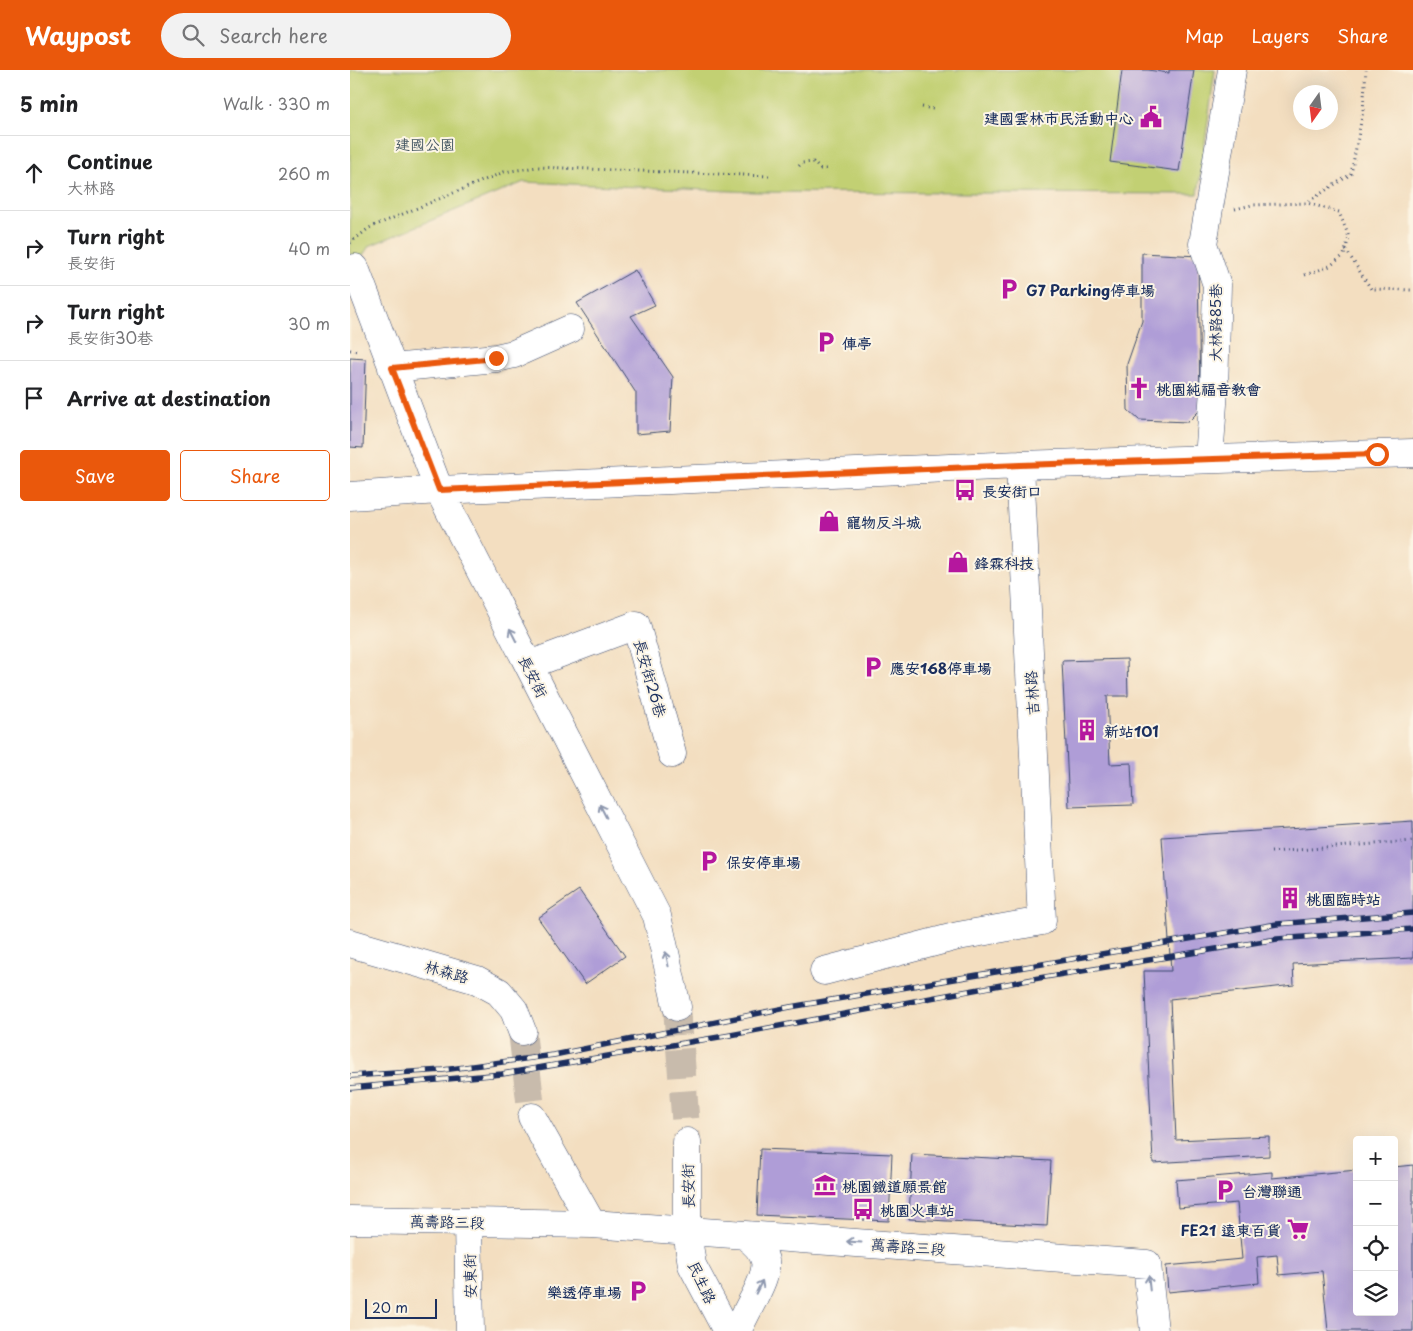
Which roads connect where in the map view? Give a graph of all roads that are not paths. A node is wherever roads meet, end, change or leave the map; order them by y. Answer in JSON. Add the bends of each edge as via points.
{"nodes":[{"id":1,"x":1232,"y":70,"type":"edge"},
{"id":2,"x":352,"y":255,"type":"edge"},
{"id":3,"x":570,"y":329,"type":"dead end"},
{"id":4,"x":384,"y":345,"type":"junction"},
{"id":5,"x":1413,"y":453,"type":"edge"},
{"id":6,"x":1208,"y":459,"type":"junction"},
{"id":7,"x":1020,"y":465,"type":"junction"},
{"id":8,"x":439,"y":490,"type":"junction"},
{"id":9,"x":350,"y":496,"type":"edge"},
{"id":10,"x":529,"y":665,"type":"junction"},
{"id":11,"x":672,"y":754,"type":"dead end"},
{"id":12,"x":350,"y":943,"type":"edge"},
{"id":13,"x":824,"y":971,"type":"dead end"},
{"id":14,"x":677,"y":1007,"type":"tunnel mouth"},
{"id":15,"x":522,"y":1030,"type":"tunnel mouth"},
{"id":16,"x":532,"y":1117,"type":"tunnel mouth"},
{"id":17,"x":687,"y":1142,"type":"tunnel mouth"},
{"id":18,"x":350,"y":1220,"type":"edge"},
{"id":19,"x":468,"y":1222,"type":"junction"},
{"id":20,"x":597,"y":1224,"type":"junction"},
{"id":21,"x":688,"y":1231,"type":"junction"},
{"id":22,"x":739,"y":1234,"type":"junction"},
{"id":23,"x":692,"y":1265,"type":"junction"},
{"id":24,"x":470,"y":1331,"type":"edge"},
{"id":25,"x":727,"y":1331,"type":"edge"},
{"id":26,"x":737,"y":1331,"type":"edge"},
{"id":27,"x":1154,"y":1331,"type":"edge"}],
"edges":[{"from":1,"to":6,"type":"street","name":"大林路85巷","via":[[1203,244],[1217,285]]},
{"from":2,"to":4,"type":"street","name":"長安街"},
{"from":3,"to":4,"type":"street","via":[[514,354],[496,358]]},
{"from":4,"to":8,"type":"street","name":"長安街"},
{"from":5,"to":6,"type":"street"},
{"from":6,"to":7,"type":"street"},
{"from":7,"to":8,"type":"street"},
{"from":7,"to":13,"type":"street","name":"吉林路","via":[[1042,921],[958,936]]},
{"from":8,"to":9,"type":"street"},
{"from":10,"to":8,"type":"street","name":"長安街","one_way":true},
{"from":10,"to":11,"type":"street","name":"長安街26巷","via":[[636,625]]},
{"from":14,"to":10,"type":"street","name":"長安街","one_way":true,"via":[[657,916]]},
{"from":12,"to":15,"type":"street","name":"林森路","via":[[476,980],[499,992],[514,1010]]},
{"from":16,"to":20,"type":"street"},
{"from":17,"to":21,"type":"street","name":"長安街"},
{"from":18,"to":19,"type":"street","name":"萬壽路三段"},
{"from":19,"to":20,"type":"street","name":"萬壽路三段"},
{"from":19,"to":24,"type":"street","name":"安東街"},
{"from":20,"to":21,"type":"street","name":"萬壽路三段"},
{"from":21,"to":22,"type":"street","name":"萬壽路三段"},
{"from":21,"to":23,"type":"street","name":"民生路"},
{"from":22,"to":23,"type":"street"},
{"from":26,"to":22,"type":"street","one_way":true,"via":[[766,1266],[760,1249]]},
{"from":27,"to":22,"type":"street","name":"萬壽路三段","one_way":true,"via":[[1147,1264]]},
{"from":23,"to":25,"type":"street","name":"民生路"}]}
